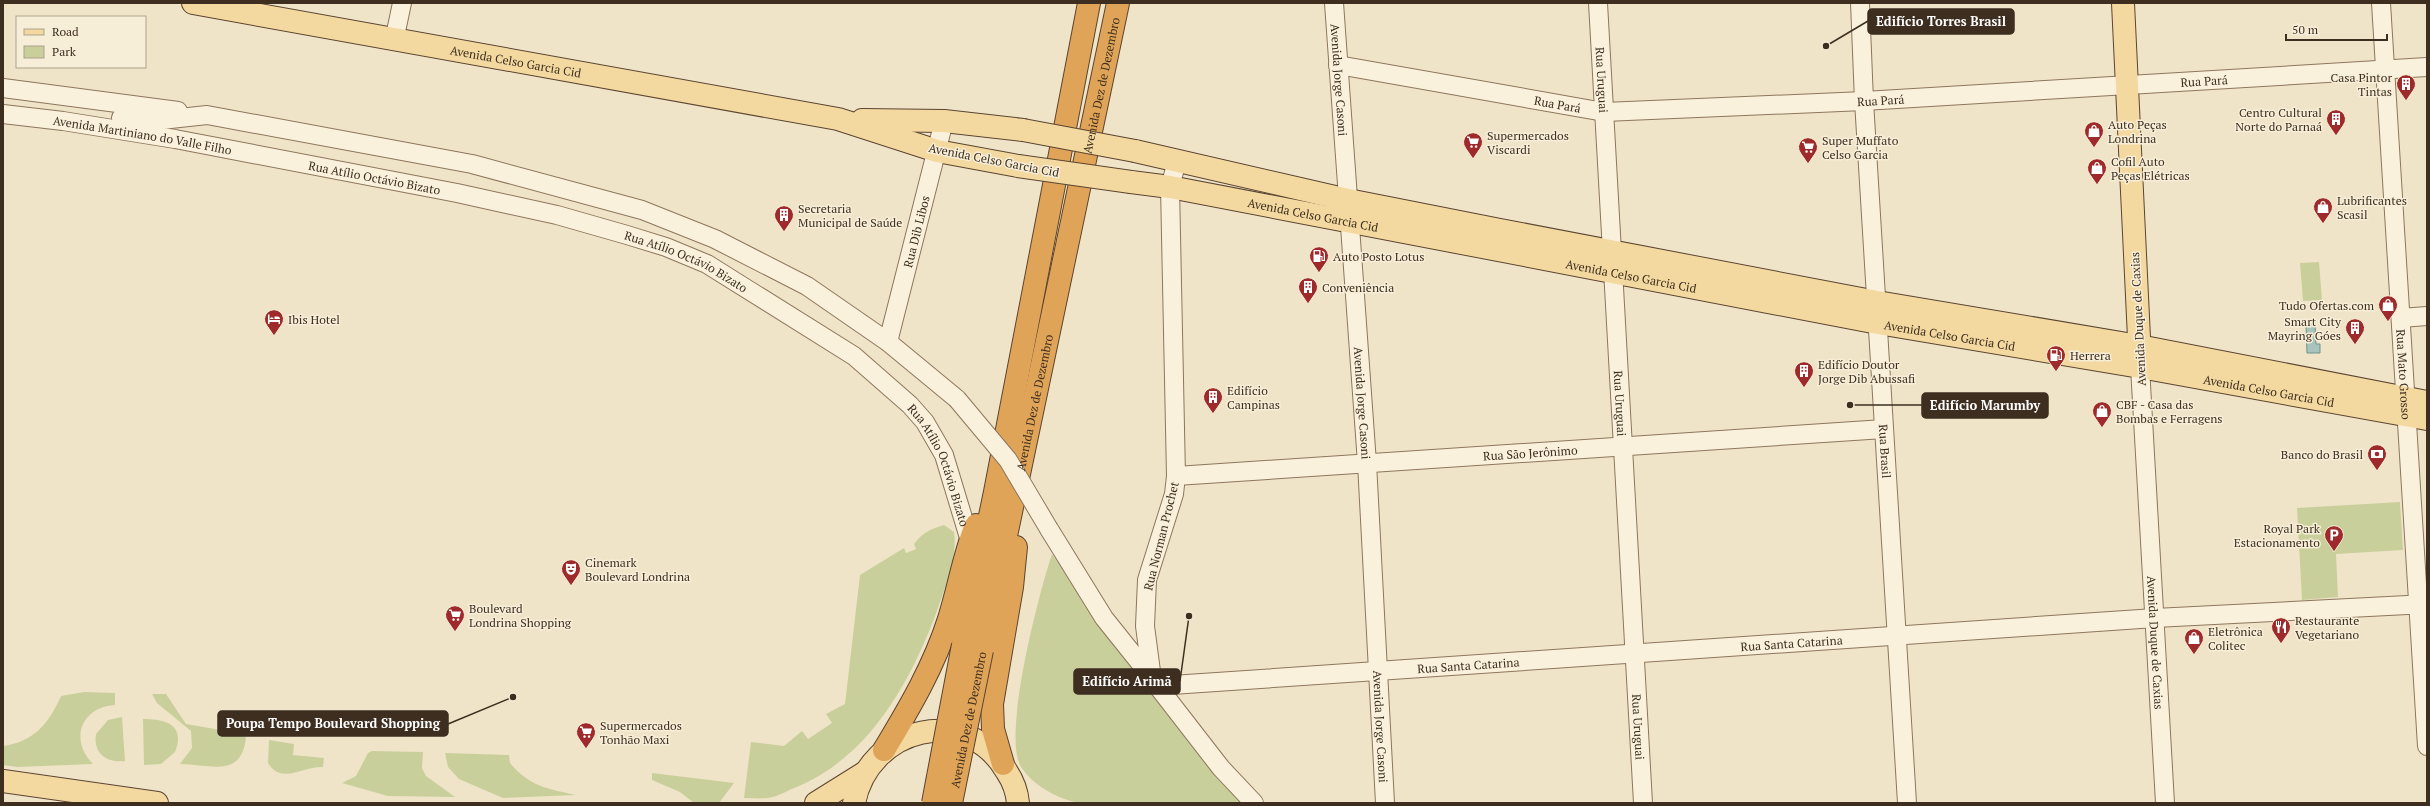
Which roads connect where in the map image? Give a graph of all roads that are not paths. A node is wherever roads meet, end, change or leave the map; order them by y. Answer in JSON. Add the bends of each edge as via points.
{"nodes":[{"id":1,"x":193,"y":3,"type":"edge"},
{"id":2,"x":402,"y":3,"type":"edge"},
{"id":3,"x":1089,"y":3,"type":"edge"},
{"id":4,"x":1118,"y":3,"type":"edge"},
{"id":5,"x":1334,"y":3,"type":"edge"},
{"id":6,"x":1598,"y":3,"type":"edge"},
{"id":7,"x":1860,"y":3,"type":"edge"},
{"id":8,"x":2123,"y":3,"type":"edge"},
{"id":9,"x":2381,"y":3,"type":"edge"},
{"id":10,"x":394,"y":41,"type":"junction"},
{"id":11,"x":1338,"y":65,"type":"junction"},
{"id":12,"x":2427,"y":68,"type":"edge"},
{"id":13,"x":2384,"y":70,"type":"junction"},
{"id":14,"x":2127,"y":85,"type":"junction"},
{"id":15,"x":3,"y":88,"type":"edge"},
{"id":16,"x":1864,"y":101,"type":"junction"},
{"id":17,"x":1604,"y":112,"type":"junction"},
{"id":18,"x":3,"y":114,"type":"edge"},
{"id":19,"x":206,"y":115,"type":"junction"},
{"id":20,"x":838,"y":119,"type":"junction"},
{"id":21,"x":63,"y":120,"type":"junction"},
{"id":22,"x":944,"y":121,"type":"junction"},
{"id":23,"x":1015,"y":129,"type":"junction"},
{"id":24,"x":937,"y":150,"type":"junction"},
{"id":25,"x":282,"y":160,"type":"joint"},
{"id":26,"x":1177,"y":161,"type":"junction"},
{"id":27,"x":994,"y":162,"type":"junction"},
{"id":28,"x":1170,"y":187,"type":"junction"},
{"id":29,"x":1348,"y":200,"type":"junction"},
{"id":30,"x":1350,"y":223,"type":"junction"},
{"id":31,"x":1500,"y":230,"type":"junction"},
{"id":32,"x":1545,"y":249,"type":"junction"},
{"id":33,"x":1490,"y":250,"type":"junction"},
{"id":34,"x":1614,"y":262,"type":"junction"},
{"id":35,"x":1730,"y":273,"type":"junction"},
{"id":36,"x":1726,"y":294,"type":"junction"},
{"id":37,"x":1878,"y":312,"type":"junction"},
{"id":38,"x":2427,"y":316,"type":"edge"},
{"id":39,"x":2401,"y":318,"type":"junction"},
{"id":40,"x":888,"y":342,"type":"junction"},
{"id":41,"x":2140,"y":356,"type":"junction"},
{"id":42,"x":2417,"y":409,"type":"edge"},
{"id":43,"x":1884,"y":429,"type":"junction"},
{"id":44,"x":1622,"y":447,"type":"junction"},
{"id":45,"x":1367,"y":463,"type":"junction"},
{"id":46,"x":1176,"y":476,"type":"junction"},
{"id":47,"x":1018,"y":480,"type":"junction"},
{"id":48,"x":996,"y":489,"type":"junction"},
{"id":49,"x":970,"y":541,"type":"junction"},
{"id":50,"x":2422,"y":604,"type":"edge"},
{"id":51,"x":2155,"y":618,"type":"junction"},
{"id":52,"x":1896,"y":635,"type":"junction"},
{"id":53,"x":973,"y":647,"type":"junction"},
{"id":54,"x":1635,"y":652,"type":"junction"},
{"id":55,"x":1378,"y":669,"type":"junction"},
{"id":56,"x":1154,"y":682,"type":"junction"},
{"id":57,"x":2427,"y":746,"type":"edge"},
{"id":58,"x":884,"y":750,"type":"junction"},
{"id":59,"x":1003,"y":764,"type":"junction"},
{"id":60,"x":864,"y":773,"type":"junction"},
{"id":61,"x":3,"y":781,"type":"edge"},
{"id":62,"x":1023,"y":802,"type":"edge"},
{"id":63,"x":157,"y":803,"type":"edge"},
{"id":64,"x":816,"y":803,"type":"edge"},
{"id":65,"x":854,"y":803,"type":"edge"},
{"id":66,"x":933,"y":803,"type":"edge"},
{"id":67,"x":951,"y":803,"type":"edge"},
{"id":68,"x":1254,"y":803,"type":"edge"},
{"id":69,"x":1385,"y":803,"type":"edge"},
{"id":70,"x":1643,"y":803,"type":"edge"},
{"id":71,"x":1907,"y":803,"type":"edge"},
{"id":72,"x":2165,"y":803,"type":"edge"}],
"edges":[{"from":1,"to":10,"type":"main road","name":"Avenida Celso Garcia Cid"},
{"from":2,"to":10,"type":"street"},
{"from":3,"to":48,"type":"highway","name":"Avenida Dez de Dezembro"},
{"from":4,"to":47,"type":"highway","name":"Avenida Dez de Dezembro"},
{"from":5,"to":11,"type":"street","name":"Avenida Jorge Casoni"},
{"from":6,"to":17,"type":"street","name":"Rua Uruguai"},
{"from":7,"to":16,"type":"street","name":"Rua Brasil"},
{"from":8,"to":14,"type":"main road","name":"Avenida Duque de Caxias"},
{"from":9,"to":13,"type":"street","name":"Rua Mato Grosso"},
{"from":10,"to":20,"type":"main road","name":"Avenida Celso Garcia Cid"},
{"from":11,"to":17,"type":"street","name":"Rua Pará"},
{"from":11,"to":29,"type":"street","name":"Avenida Jorge Casoni"},
{"from":12,"to":13,"type":"street","name":"Rua Pará"},
{"from":13,"to":14,"type":"street","name":"Rua Pará"},
{"from":13,"to":39,"type":"street","name":"Rua Mato Grosso"},
{"from":14,"to":16,"type":"street","name":"Rua Pará"},
{"from":14,"to":41,"type":"main road","name":"Avenida Duque de Caxias"},
{"from":15,"to":19,"type":"street"},
{"from":16,"to":17,"type":"street","name":"Rua Pará"},
{"from":16,"to":37,"type":"street","name":"Rua Brasil"},
{"from":17,"to":34,"type":"street","name":"Rua Uruguai"},
{"from":18,"to":21,"type":"street","name":"Avenida Martiniano do Valle Filho"},
{"from":19,"to":21,"type":"street","via":[[144,122],[73,112],[66,115]]},
{"from":19,"to":40,"type":"street","via":[[472,164],[642,210],[714,239],[807,286]]},
{"from":20,"to":22,"type":"main road","name":"Avenida Celso Garcia Cid"},
{"from":20,"to":24,"type":"main road","name":"Avenida Celso Garcia Cid"},
{"from":21,"to":25,"type":"street","name":"Avenida Martiniano do Valle Filho"},
{"from":22,"to":23,"type":"main road","name":"Avenida Celso Garcia Cid"},
{"from":22,"to":24,"type":"street","name":"Rua Dib Libos"},
{"from":23,"to":26,"type":"main road","name":"Avenida Celso Garcia Cid","bridge":true},
{"from":23,"to":27,"type":"main road","via":[[995,136],[989,149]]},
{"from":24,"to":27,"type":"main road","name":"Avenida Celso Garcia Cid"},
{"from":24,"to":40,"type":"street","name":"Rua Dib Libos"},
{"from":25,"to":49,"type":"street","name":"Rua Atílio Octávio Bizato","via":[[356,172],[557,215],[666,247],[706,264],[854,356],[910,405],[925,422],[944,455]]},
{"from":26,"to":28,"type":"street","name":"Rua Norman Prochet"},
{"from":26,"to":29,"type":"main road","name":"Avenida Celso Garcia Cid"},
{"from":27,"to":28,"type":"main road","name":"Avenida Celso Garcia Cid","bridge":true},
{"from":28,"to":30,"type":"main road","name":"Avenida Celso Garcia Cid"},
{"from":28,"to":46,"type":"street","name":"Rua Norman Prochet"},
{"from":29,"to":30,"type":"street","name":"Avenida Jorge Casoni"},
{"from":29,"to":31,"type":"main road","name":"Avenida Celso Garcia Cid"},
{"from":30,"to":33,"type":"main road","name":"Avenida Celso Garcia Cid"},
{"from":30,"to":45,"type":"street","name":"Avenida Jorge Casoni"},
{"from":31,"to":32,"type":"main road","name":"Avenida Celso Garcia Cid"},
{"from":31,"to":33,"type":"main road"},
{"from":32,"to":33,"type":"main road","name":"Avenida Celso Garcia Cid"},
{"from":32,"to":34,"type":"main road","name":"Avenida Celso Garcia Cid"},
{"from":34,"to":35,"type":"main road","name":"Avenida Celso Garcia Cid"},
{"from":34,"to":36,"type":"main road","name":"Avenida Celso Garcia Cid"},
{"from":34,"to":44,"type":"street","name":"Rua Uruguai"},
{"from":35,"to":36,"type":"main road"},
{"from":35,"to":37,"type":"main road","name":"Avenida Celso Garcia Cid"},
{"from":36,"to":37,"type":"main road","name":"Avenida Celso Garcia Cid"},
{"from":37,"to":41,"type":"main road","name":"Avenida Celso Garcia Cid"},
{"from":37,"to":43,"type":"street","name":"Rua Brasil"},
{"from":38,"to":39,"type":"street"},
{"from":39,"to":42,"type":"street","name":"Rua Mato Grosso"},
{"from":40,"to":56,"type":"street","bridge":true,"via":[[957,399],[1008,460],[1104,618]]},
{"from":41,"to":42,"type":"main road","name":"Avenida Celso Garcia Cid"},
{"from":41,"to":51,"type":"street","name":"Avenida Duque de Caxias"},
{"from":42,"to":50,"type":"street","name":"Rua Mato Grosso"},
{"from":43,"to":44,"type":"street","name":"Rua São Jerônimo"},
{"from":43,"to":52,"type":"street","name":"Rua Brasil"},
{"from":44,"to":45,"type":"street","name":"Rua São Jerônimo"},
{"from":44,"to":54,"type":"street","name":"Rua Uruguai"},
{"from":45,"to":46,"type":"street","name":"Rua São Jerônimo"},
{"from":45,"to":55,"type":"street","name":"Avenida Jorge Casoni"},
{"from":46,"to":56,"type":"street","name":"Rua Norman Prochet","via":[[1174,494],[1147,580],[1145,626]]},
{"from":47,"to":53,"type":"highway","name":"Avenida Dez de Dezembro"},
{"from":47,"to":59,"type":"highway","via":[[1019,519],[1012,587],[992,704],[993,729]]},
{"from":48,"to":49,"type":"highway"},
{"from":48,"to":53,"type":"highway","name":"Avenida Dez de Dezembro"},
{"from":49,"to":58,"type":"highway","via":[[950,617],[926,678]]},
{"from":50,"to":51,"type":"street","name":"Rua Santa Catarina"},
{"from":50,"to":57,"type":"street","name":"Rua Mato Grosso"},
{"from":51,"to":52,"type":"street","name":"Rua Santa Catarina"},
{"from":51,"to":72,"type":"street","name":"Avenida Duque de Caxias"},
{"from":52,"to":54,"type":"street","name":"Rua Santa Catarina"},
{"from":52,"to":71,"type":"street","name":"Rua Brasil"},
{"from":53,"to":66,"type":"highway","name":"Avenida Dez de Dezembro","bridge":true},
{"from":53,"to":67,"type":"highway","name":"Avenida Dez de Dezembro","bridge":true},
{"from":54,"to":55,"type":"street","name":"Rua Santa Catarina"},
{"from":54,"to":70,"type":"street","name":"Rua Uruguai"},
{"from":55,"to":56,"type":"street","name":"Rua Santa Catarina"},
{"from":55,"to":69,"type":"street","name":"Avenida Jorge Casoni"},
{"from":56,"to":68,"type":"street","via":[[1221,768]]},
{"from":58,"to":59,"type":"main road","via":[[900,739],[918,733],[956,733],[990,750]]},
{"from":58,"to":60,"type":"main road"},
{"from":59,"to":62,"type":"main road"},
{"from":60,"to":64,"type":"main road"},
{"from":60,"to":65,"type":"main road"},
{"from":61,"to":63,"type":"main road"}]}
